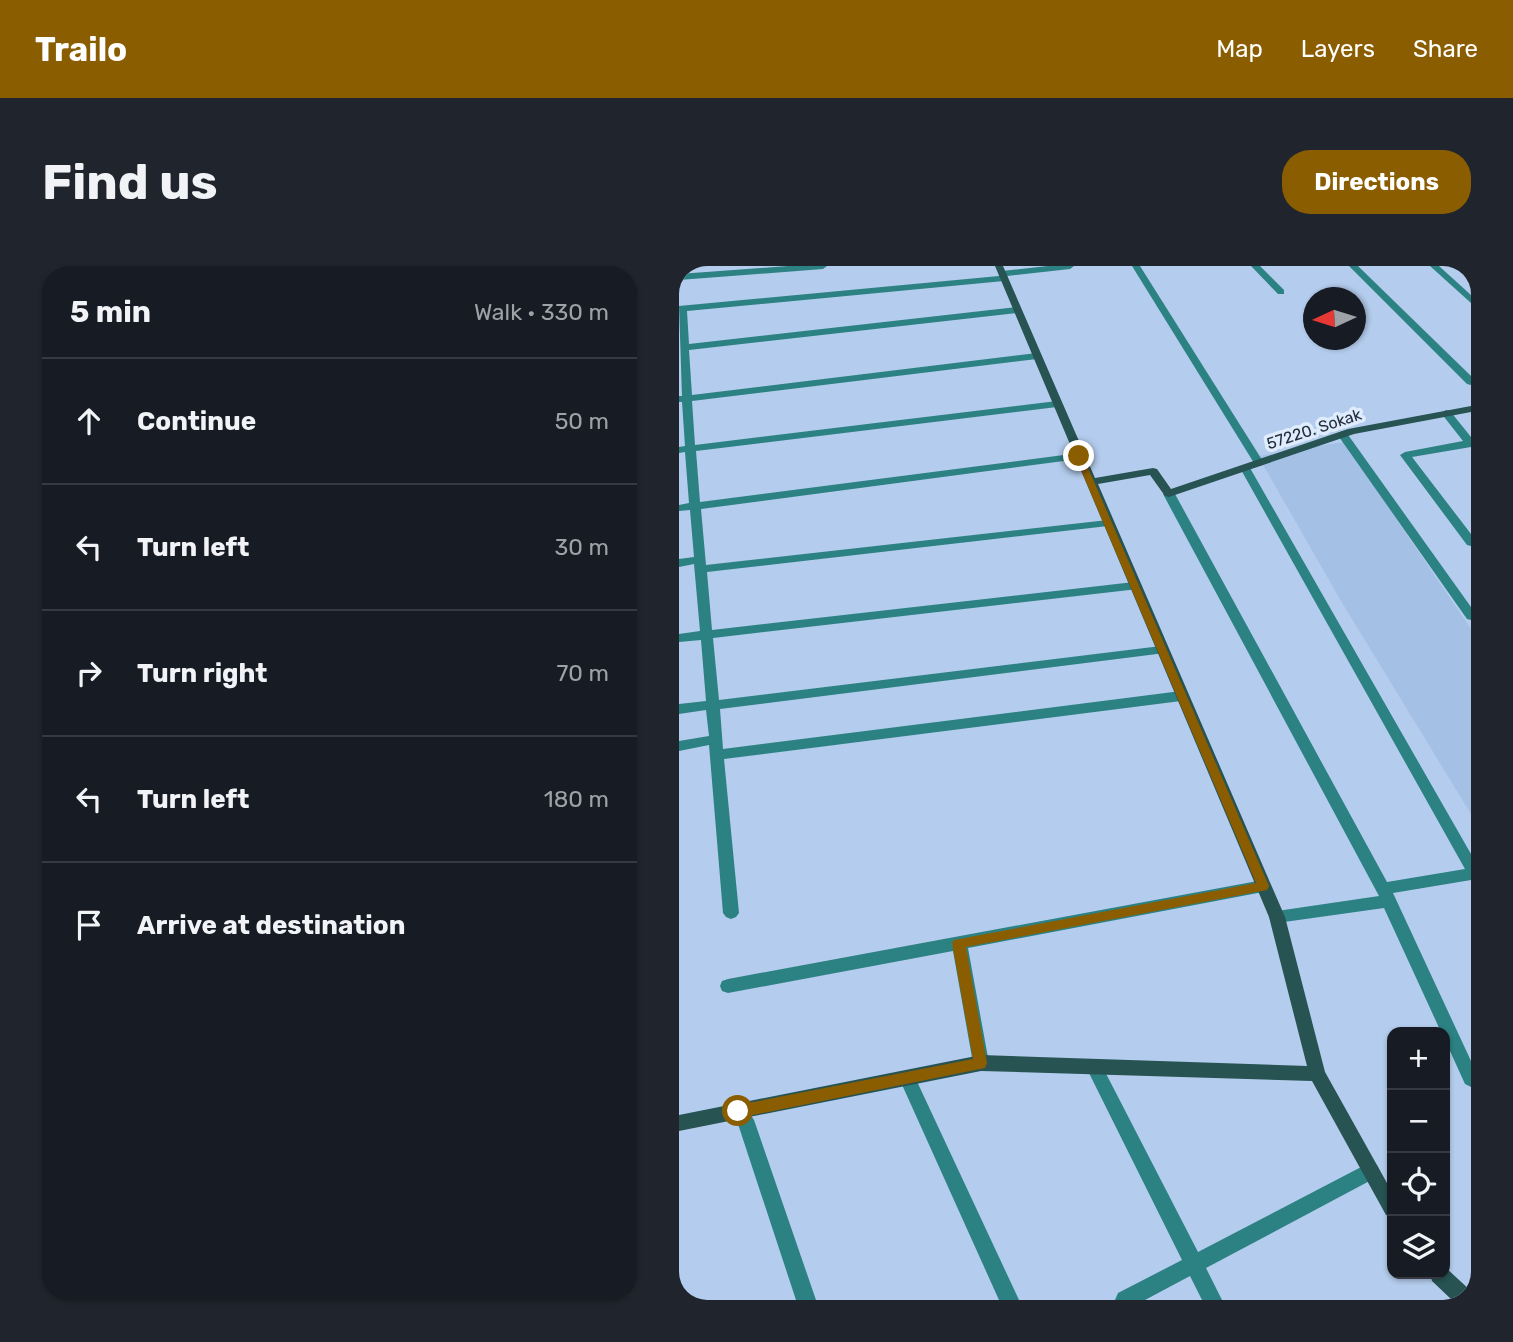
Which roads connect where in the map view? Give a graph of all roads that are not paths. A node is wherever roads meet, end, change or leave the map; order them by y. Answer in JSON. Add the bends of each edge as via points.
{"nodes":[{"id":1,"x":823,"y":266,"type":"edge"},
{"id":2,"x":1070,"y":266,"type":"edge"},
{"id":3,"x":1136,"y":266,"type":"edge"},
{"id":4,"x":1255,"y":266,"type":"edge"},
{"id":5,"x":1353,"y":266,"type":"edge"},
{"id":6,"x":1434,"y":266,"type":"edge"},
{"id":7,"x":1002,"y":273,"type":"edge"},
{"id":8,"x":679,"y":277,"type":"edge"},
{"id":9,"x":1281,"y":292,"type":"dead end"},
{"id":10,"x":1471,"y":300,"type":"edge"},
{"id":11,"x":680,"y":309,"type":"edge"},
{"id":12,"x":1017,"y":310,"type":"junction"},
{"id":13,"x":681,"y":348,"type":"edge"},
{"id":14,"x":1037,"y":356,"type":"junction"},
{"id":15,"x":1471,"y":382,"type":"edge"},
{"id":16,"x":683,"y":399,"type":"edge"},
{"id":17,"x":1057,"y":404,"type":"junction"},
{"id":18,"x":1471,"y":409,"type":"edge"},
{"id":19,"x":1446,"y":414,"type":"junction"},
{"id":20,"x":1342,"y":434,"type":"junction"},
{"id":21,"x":1471,"y":444,"type":"edge"},
{"id":22,"x":684,"y":449,"type":"edge"},
{"id":23,"x":1079,"y":456,"type":"junction"},
{"id":24,"x":1259,"y":463,"type":"junction"},
{"id":25,"x":1245,"y":468,"type":"junction"},
{"id":26,"x":1090,"y":482,"type":"junction"},
{"id":27,"x":1169,"y":494,"type":"junction"},
{"id":28,"x":695,"y":506,"type":"junction"},
{"id":29,"x":679,"y":508,"type":"edge"},
{"id":30,"x":1108,"y":523,"type":"junction"},
{"id":31,"x":1471,"y":542,"type":"edge"},
{"id":32,"x":679,"y":563,"type":"edge"},
{"id":33,"x":700,"y":565,"type":"junction"},
{"id":34,"x":1134,"y":586,"type":"junction"},
{"id":35,"x":1471,"y":616,"type":"edge"},
{"id":36,"x":706,"y":634,"type":"junction"},
{"id":37,"x":679,"y":638,"type":"edge"},
{"id":38,"x":1161,"y":650,"type":"junction"},
{"id":39,"x":1181,"y":696,"type":"junction"},
{"id":40,"x":712,"y":704,"type":"junction"},
{"id":41,"x":679,"y":709,"type":"edge"},
{"id":42,"x":716,"y":739,"type":"junction"},
{"id":43,"x":679,"y":746,"type":"edge"},
{"id":44,"x":717,"y":755,"type":"junction"},
{"id":45,"x":1471,"y":867,"type":"edge"},
{"id":46,"x":1471,"y":874,"type":"edge"},
{"id":47,"x":1263,"y":886,"type":"junction"},
{"id":48,"x":1386,"y":895,"type":"junction"},
{"id":49,"x":731,"y":913,"type":"dead end"},
{"id":50,"x":1277,"y":917,"type":"junction"},
{"id":51,"x":958,"y":943,"type":"junction"},
{"id":52,"x":728,"y":986,"type":"dead end"},
{"id":53,"x":981,"y":1063,"type":"junction"},
{"id":54,"x":1094,"y":1067,"type":"junction"},
{"id":55,"x":1317,"y":1074,"type":"junction"},
{"id":56,"x":907,"y":1078,"type":"junction"},
{"id":57,"x":1471,"y":1079,"type":"edge"},
{"id":58,"x":738,"y":1111,"type":"junction"},
{"id":59,"x":679,"y":1123,"type":"edge"},
{"id":60,"x":1371,"y":1171,"type":"junction"},
{"id":61,"x":1387,"y":1200,"type":"edge"},
{"id":62,"x":1192,"y":1264,"type":"junction"},
{"id":63,"x":1444,"y":1279,"type":"edge"},
{"id":64,"x":806,"y":1300,"type":"edge"},
{"id":65,"x":1009,"y":1300,"type":"edge"},
{"id":66,"x":1125,"y":1300,"type":"edge"},
{"id":67,"x":1212,"y":1300,"type":"edge"},
{"id":68,"x":1466,"y":1300,"type":"edge"}],
"edges":[{"from":1,"to":8,"type":"street"},
{"from":2,"to":7,"type":"street"},
{"from":3,"to":24,"type":"street"},
{"from":4,"to":9,"type":"street"},
{"from":5,"to":15,"type":"street"},
{"from":6,"to":10,"type":"street"},
{"from":7,"to":11,"type":"street"},
{"from":7,"to":12,"type":"street"},
{"from":11,"to":13,"type":"street"},
{"from":12,"to":13,"type":"street"},
{"from":12,"to":14,"type":"street"},
{"from":13,"to":16,"type":"street"},
{"from":14,"to":16,"type":"street"},
{"from":14,"to":17,"type":"street"},
{"from":16,"to":22,"type":"street"},
{"from":17,"to":22,"type":"street"},
{"from":17,"to":23,"type":"street"},
{"from":18,"to":19,"type":"street","name":"57220. Sokak"},
{"from":19,"to":20,"type":"street","name":"57220. Sokak"},
{"from":19,"to":21,"type":"street"},
{"from":20,"to":24,"type":"street","name":"57220. Sokak"},
{"from":20,"to":35,"type":"street"},
{"from":21,"to":31,"type":"street","via":[[1405,455]]},
{"from":22,"to":28,"type":"street"},
{"from":23,"to":26,"type":"street"},
{"from":23,"to":28,"type":"street"},
{"from":24,"to":25,"type":"street","name":"57220. Sokak"},
{"from":25,"to":27,"type":"street","name":"57220. Sokak"},
{"from":25,"to":45,"type":"street"},
{"from":26,"to":27,"type":"street","via":[[1153,471]]},
{"from":26,"to":30,"type":"street"},
{"from":27,"to":48,"type":"street"},
{"from":28,"to":29,"type":"street"},
{"from":28,"to":33,"type":"street"},
{"from":30,"to":33,"type":"street"},
{"from":30,"to":34,"type":"street"},
{"from":32,"to":33,"type":"street"},
{"from":33,"to":36,"type":"street"},
{"from":34,"to":36,"type":"street"},
{"from":34,"to":38,"type":"street"},
{"from":36,"to":37,"type":"street"},
{"from":36,"to":40,"type":"street"},
{"from":38,"to":39,"type":"street"},
{"from":38,"to":40,"type":"street"},
{"from":39,"to":44,"type":"street"},
{"from":39,"to":47,"type":"street"},
{"from":40,"to":41,"type":"street"},
{"from":40,"to":42,"type":"street"},
{"from":42,"to":43,"type":"street"},
{"from":42,"to":44,"type":"street"},
{"from":44,"to":49,"type":"street"},
{"from":46,"to":48,"type":"street"},
{"from":47,"to":50,"type":"street"},
{"from":47,"to":51,"type":"street"},
{"from":48,"to":50,"type":"street"},
{"from":48,"to":57,"type":"street"},
{"from":50,"to":55,"type":"street"},
{"from":51,"to":52,"type":"street"},
{"from":51,"to":53,"type":"street"},
{"from":53,"to":54,"type":"street"},
{"from":53,"to":56,"type":"street"},
{"from":54,"to":55,"type":"street"},
{"from":54,"to":62,"type":"street"},
{"from":55,"to":60,"type":"street"},
{"from":56,"to":58,"type":"street"},
{"from":56,"to":65,"type":"street"},
{"from":58,"to":59,"type":"street"},
{"from":58,"to":64,"type":"street","via":[[745,1120]]},
{"from":60,"to":61,"type":"street"},
{"from":60,"to":62,"type":"street"},
{"from":62,"to":66,"type":"street"},
{"from":62,"to":67,"type":"street"},
{"from":63,"to":68,"type":"street"}]}
